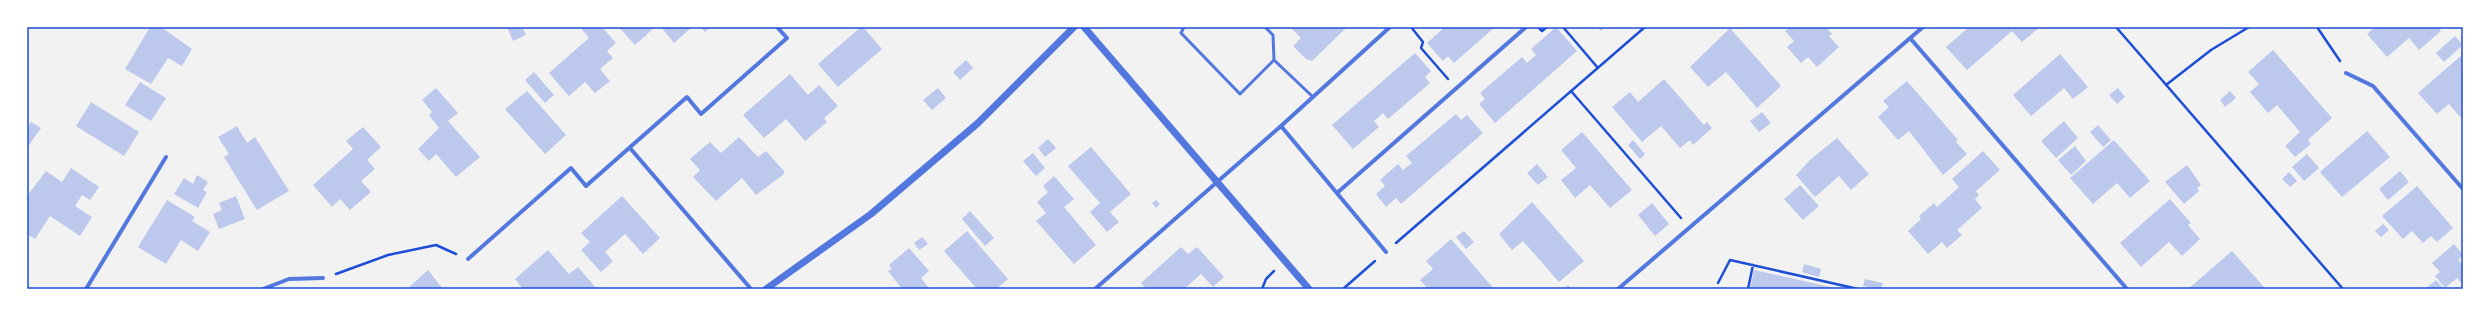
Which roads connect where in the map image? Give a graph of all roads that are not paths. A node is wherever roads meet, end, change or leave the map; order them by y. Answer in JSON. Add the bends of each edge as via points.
{"nodes":[{"id":1,"x":777,"y":27,"type":"edge"},
{"id":2,"x":1074,"y":27,"type":"edge"},
{"id":3,"x":1084,"y":27,"type":"edge"},
{"id":4,"x":1184,"y":27,"type":"edge"},
{"id":5,"x":1265,"y":27,"type":"edge"},
{"id":6,"x":1390,"y":27,"type":"edge"},
{"id":7,"x":1526,"y":27,"type":"edge"},
{"id":8,"x":1923,"y":27,"type":"edge"},
{"id":9,"x":1910,"y":38,"type":"junction"},
{"id":10,"x":1274,"y":60,"type":"junction"},
{"id":11,"x":2346,"y":73,"type":"road end"},
{"id":12,"x":1312,"y":96,"type":"junction"},
{"id":13,"x":1282,"y":126,"type":"junction"},
{"id":14,"x":630,"y":148,"type":"junction"},
{"id":15,"x":166,"y":157,"type":"dead end"},
{"id":16,"x":1218,"y":181,"type":"junction"},
{"id":17,"x":2463,"y":189,"type":"edge"},
{"id":18,"x":1337,"y":193,"type":"junction"},
{"id":19,"x":1386,"y":252,"type":"road end"},
{"id":20,"x":468,"y":259,"type":"road end"},
{"id":21,"x":323,"y":278,"type":"road end"},
{"id":22,"x":86,"y":289,"type":"edge"},
{"id":23,"x":263,"y":289,"type":"edge"},
{"id":24,"x":751,"y":289,"type":"edge"},
{"id":25,"x":766,"y":289,"type":"edge"},
{"id":26,"x":1095,"y":289,"type":"edge"},
{"id":27,"x":1308,"y":289,"type":"edge"},
{"id":28,"x":1618,"y":289,"type":"edge"},
{"id":29,"x":2127,"y":289,"type":"edge"}],
"edges":[{"from":1,"to":14,"type":"street","via":[[787,38],[701,114],[687,98]]},
{"from":2,"to":25,"type":"street","via":[[978,123],[871,214]]},
{"from":3,"to":16,"type":"street"},
{"from":4,"to":10,"type":"lane","via":[[1181,32],[1240,94]]},
{"from":5,"to":10,"type":"lane","via":[[1273,35]]},
{"from":6,"to":12,"type":"street"},
{"from":7,"to":18,"type":"street"},
{"from":8,"to":9,"type":"street"},
{"from":9,"to":28,"type":"street"},
{"from":9,"to":29,"type":"street"},
{"from":10,"to":12,"type":"lane"},
{"from":11,"to":17,"type":"street","via":[[2373,86]]},
{"from":12,"to":13,"type":"street"},
{"from":13,"to":16,"type":"street"},
{"from":13,"to":18,"type":"street"},
{"from":14,"to":20,"type":"street","via":[[586,186],[571,168]]},
{"from":14,"to":24,"type":"street"},
{"from":15,"to":22,"type":"street"},
{"from":16,"to":26,"type":"street"},
{"from":16,"to":27,"type":"street"},
{"from":18,"to":19,"type":"street"},
{"from":21,"to":23,"type":"street","via":[[289,279]]}]}
